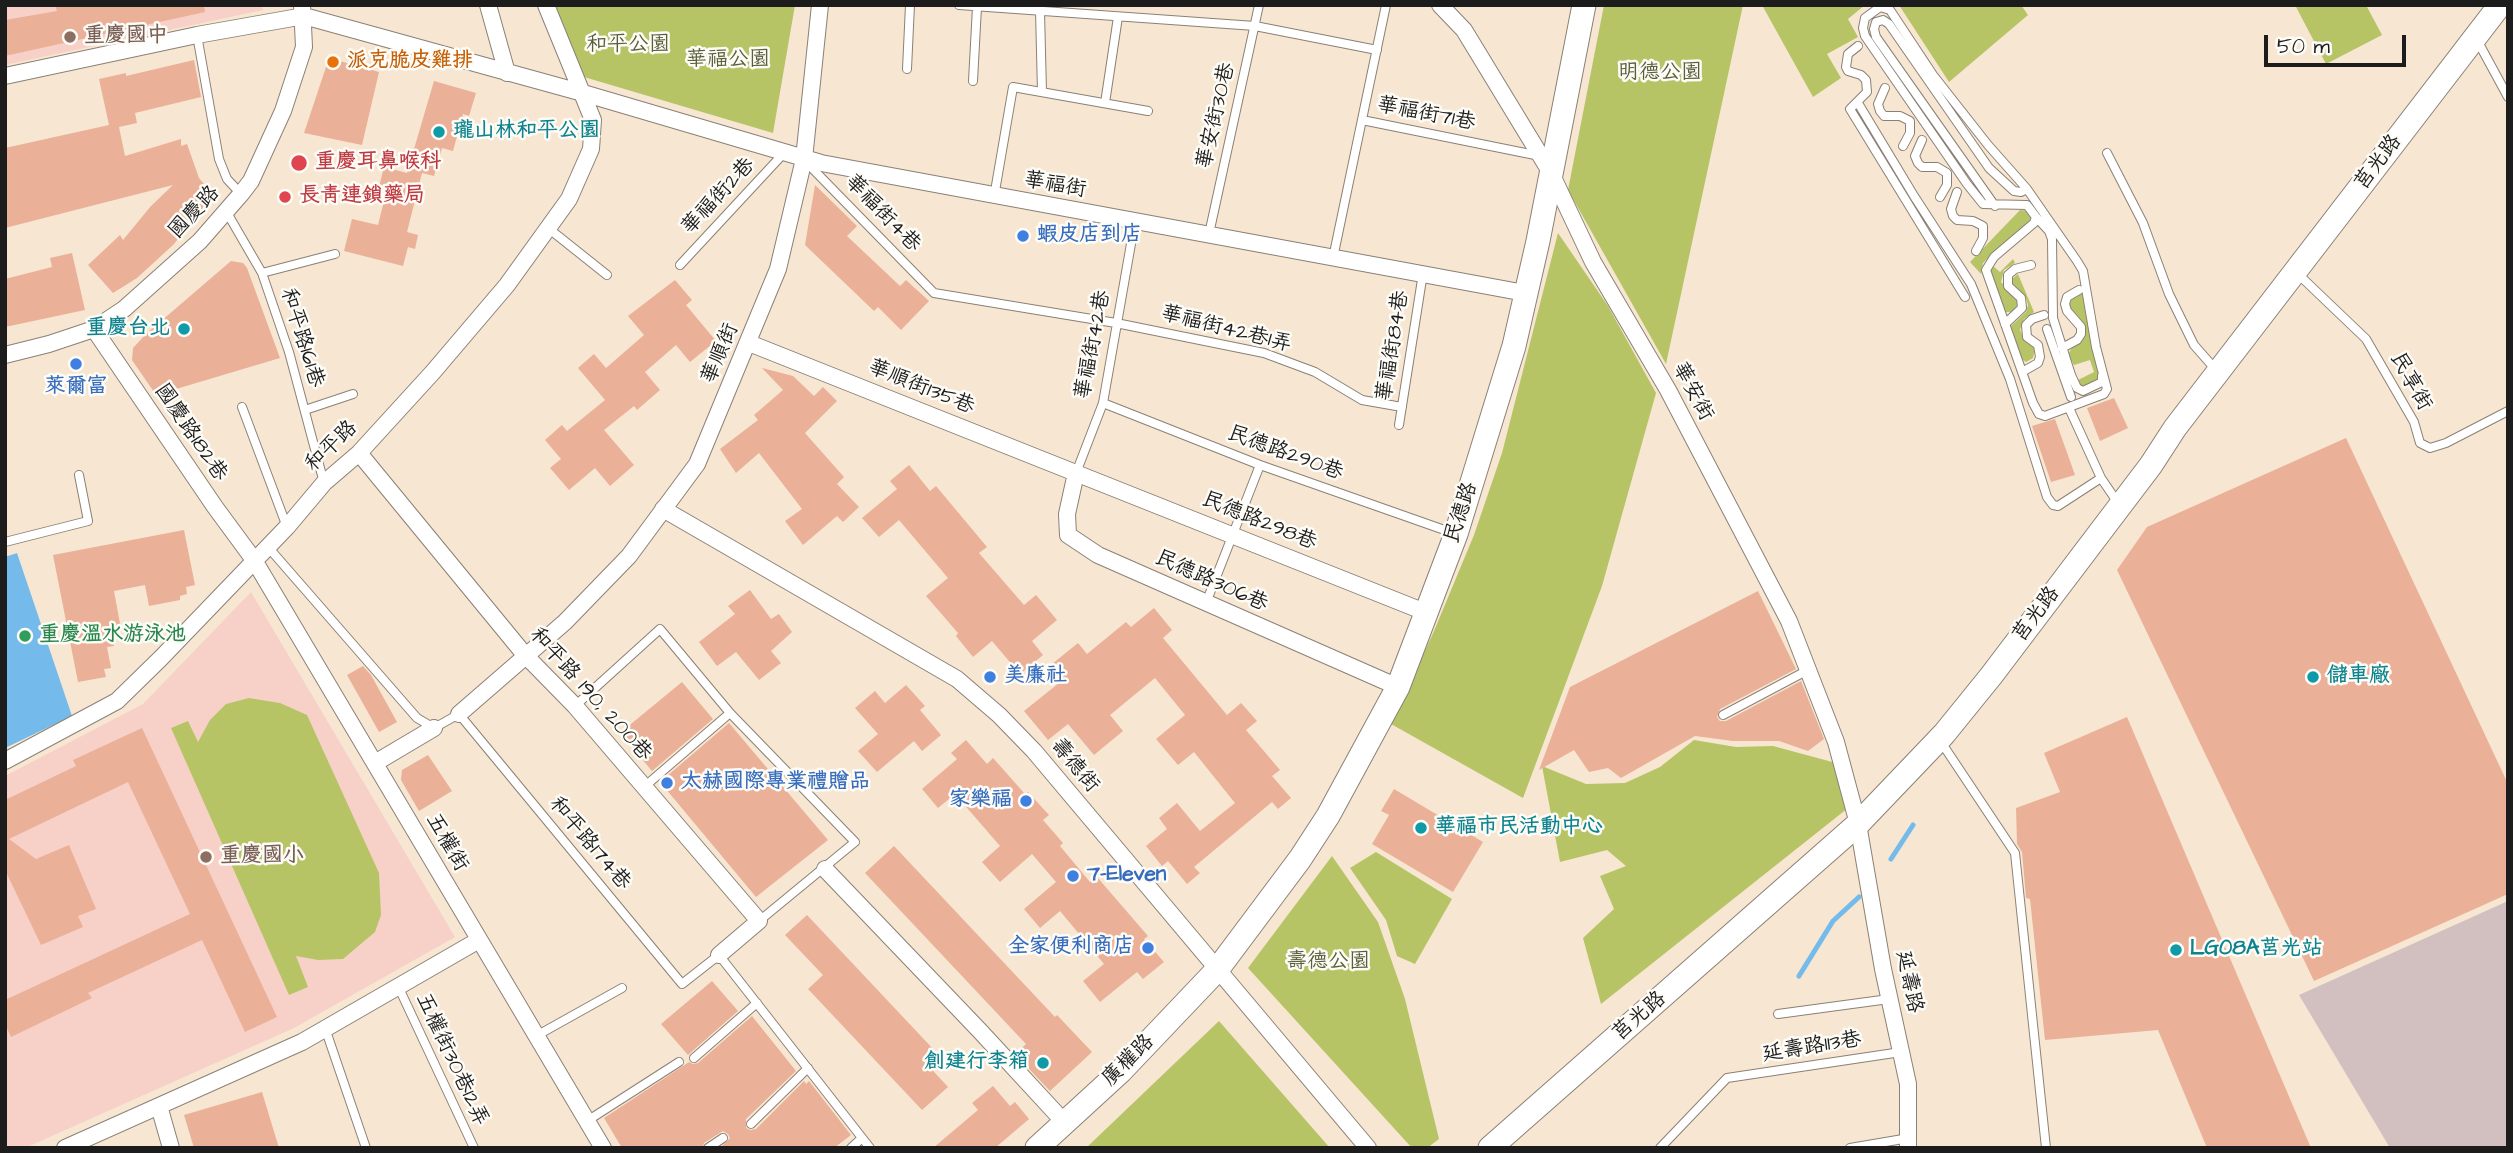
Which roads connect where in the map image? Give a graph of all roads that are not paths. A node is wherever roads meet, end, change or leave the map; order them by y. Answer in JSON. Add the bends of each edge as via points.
{"nodes":[{"id":1,"x":488,"y":5,"type":"edge"},
{"id":2,"x":546,"y":5,"type":"edge"},
{"id":3,"x":820,"y":5,"type":"edge"},
{"id":4,"x":911,"y":5,"type":"edge"},
{"id":5,"x":959,"y":5,"type":"edge"},
{"id":6,"x":1259,"y":5,"type":"edge"},
{"id":7,"x":1386,"y":5,"type":"edge"},
{"id":8,"x":1440,"y":5,"type":"edge"},
{"id":9,"x":1584,"y":5,"type":"edge"},
{"id":10,"x":2500,"y":5,"type":"edge"},
{"id":11,"x":977,"y":7,"type":"edge"},
{"id":12,"x":1010,"y":7,"type":"edge"},
{"id":13,"x":303,"y":11,"type":"edge"},
{"id":14,"x":1040,"y":11,"type":"junction"},
{"id":15,"x":1118,"y":17,"type":"junction"},
{"id":16,"x":1255,"y":26,"type":"junction"},
{"id":17,"x":197,"y":34,"type":"junction"},
{"id":18,"x":2475,"y":38,"type":"junction"},
{"id":19,"x":1858,"y":46,"type":"dead end"},
{"id":20,"x":1377,"y":50,"type":"junction"},
{"id":21,"x":907,"y":69,"type":"dead end"},
{"id":22,"x":507,"y":73,"type":"junction"},
{"id":23,"x":5,"y":76,"type":"edge"},
{"id":24,"x":973,"y":81,"type":"dead end"},
{"id":25,"x":1885,"y":88,"type":"dead end"},
{"id":26,"x":1042,"y":92,"type":"junction"},
{"id":27,"x":583,"y":93,"type":"junction"},
{"id":28,"x":2508,"y":97,"type":"edge"},
{"id":29,"x":1105,"y":103,"type":"junction"},
{"id":30,"x":1858,"y":103,"type":"junction"},
{"id":31,"x":1148,"y":111,"type":"dead end"},
{"id":32,"x":1362,"y":120,"type":"junction"},
{"id":33,"x":1922,"y":140,"type":"dead end"},
{"id":34,"x":1903,"y":146,"type":"dead end"},
{"id":35,"x":784,"y":153,"type":"junction"},
{"id":36,"x":2107,"y":153,"type":"dead end"},
{"id":37,"x":804,"y":159,"type":"junction"},
{"id":38,"x":1546,"y":165,"type":"junction"},
{"id":39,"x":2027,"y":189,"type":"junction"},
{"id":40,"x":1957,"y":192,"type":"dead end"},
{"id":41,"x":241,"y":194,"type":"junction"},
{"id":42,"x":994,"y":197,"type":"junction"},
{"id":43,"x":1940,"y":197,"type":"dead end"},
{"id":44,"x":1996,"y":206,"type":"junction"},
{"id":45,"x":226,"y":211,"type":"junction"},
{"id":46,"x":2036,"y":217,"type":"junction"},
{"id":47,"x":1135,"y":221,"type":"junction"},
{"id":48,"x":548,"y":228,"type":"junction"},
{"id":49,"x":1209,"y":234,"type":"junction"},
{"id":50,"x":1976,"y":251,"type":"dead end"},
{"id":51,"x":335,"y":254,"type":"dead end"},
{"id":52,"x":1334,"y":258,"type":"junction"},
{"id":53,"x":680,"y":265,"type":"dead end"},
{"id":54,"x":2031,"y":265,"type":"dead end"},
{"id":55,"x":2296,"y":272,"type":"junction"},
{"id":56,"x":262,"y":273,"type":"junction"},
{"id":57,"x":1423,"y":273,"type":"junction"},
{"id":58,"x":607,"y":275,"type":"dead end"},
{"id":59,"x":2079,"y":290,"type":"dead end"},
{"id":60,"x":934,"y":293,"type":"joint"},
{"id":61,"x":1525,"y":293,"type":"junction"},
{"id":62,"x":1965,"y":297,"type":"dead end"},
{"id":63,"x":2044,"y":315,"type":"dead end"},
{"id":64,"x":1116,"y":323,"type":"junction"},
{"id":65,"x":2005,"y":324,"type":"junction"},
{"id":66,"x":94,"y":329,"type":"junction"},
{"id":67,"x":2046,"y":329,"type":"dead end"},
{"id":68,"x":749,"y":343,"type":"junction"},
{"id":69,"x":2062,"y":348,"type":"junction"},
{"id":70,"x":5,"y":355,"type":"edge"},
{"id":71,"x":2022,"y":372,"type":"junction"},
{"id":72,"x":2102,"y":373,"type":"junction"},
{"id":73,"x":2218,"y":373,"type":"junction"},
{"id":74,"x":353,"y":394,"type":"dead end"},
{"id":75,"x":2071,"y":397,"type":"dead end"},
{"id":76,"x":1103,"y":403,"type":"junction"},
{"id":77,"x":242,"y":407,"type":"dead end"},
{"id":78,"x":1402,"y":407,"type":"junction"},
{"id":79,"x":2068,"y":408,"type":"junction"},
{"id":80,"x":305,"y":410,"type":"junction"},
{"id":81,"x":2508,"y":411,"type":"edge"},
{"id":82,"x":1399,"y":425,"type":"dead end"},
{"id":83,"x":359,"y":453,"type":"junction"},
{"id":84,"x":1260,"y":465,"type":"junction"},
{"id":85,"x":1076,"y":473,"type":"junction"},
{"id":86,"x":79,"y":475,"type":"dead end"},
{"id":87,"x":2101,"y":478,"type":"junction"},
{"id":88,"x":324,"y":483,"type":"junction"},
{"id":89,"x":2120,"y":505,"type":"junction"},
{"id":90,"x":663,"y":509,"type":"junction"},
{"id":91,"x":287,"y":527,"type":"junction"},
{"id":92,"x":1455,"y":534,"type":"junction"},
{"id":93,"x":1233,"y":535,"type":"junction"},
{"id":94,"x":5,"y":542,"type":"edge"},
{"id":95,"x":268,"y":547,"type":"junction"},
{"id":96,"x":254,"y":560,"type":"junction"},
{"id":97,"x":1206,"y":603,"type":"junction"},
{"id":98,"x":1425,"y":612,"type":"junction"},
{"id":99,"x":526,"y":655,"type":"junction"},
{"id":100,"x":1808,"y":670,"type":"junction"},
{"id":101,"x":1398,"y":687,"type":"junction"},
{"id":102,"x":575,"y":706,"type":"junction"},
{"id":103,"x":730,"y":713,"type":"junction"},
{"id":104,"x":459,"y":715,"type":"junction"},
{"id":105,"x":1723,"y":715,"type":"dead end"},
{"id":106,"x":434,"y":728,"type":"junction"},
{"id":107,"x":1939,"y":739,"type":"junction"},
{"id":108,"x":5,"y":761,"type":"edge"},
{"id":109,"x":375,"y":763,"type":"junction"},
{"id":110,"x":644,"y":787,"type":"junction"},
{"id":111,"x":1858,"y":824,"type":"junction"},
{"id":112,"x":825,"y":869,"type":"junction"},
{"id":113,"x":759,"y":921,"type":"junction"},
{"id":114,"x":479,"y":940,"type":"junction"},
{"id":115,"x":719,"y":955,"type":"junction"},
{"id":116,"x":1217,"y":970,"type":"junction"},
{"id":117,"x":398,"y":986,"type":"junction"},
{"id":118,"x":622,"y":988,"type":"dead end"},
{"id":119,"x":1889,"y":999,"type":"junction"},
{"id":120,"x":757,"y":1003,"type":"junction"},
{"id":121,"x":1778,"y":1014,"type":"dead end"},
{"id":122,"x":325,"y":1028,"type":"junction"},
{"id":123,"x":536,"y":1035,"type":"junction"},
{"id":124,"x":1901,"y":1052,"type":"junction"},
{"id":125,"x":694,"y":1058,"type":"dead end"},
{"id":126,"x":679,"y":1062,"type":"dead end"},
{"id":127,"x":807,"y":1068,"type":"junction"},
{"id":128,"x":159,"y":1106,"type":"junction"},
{"id":129,"x":586,"y":1121,"type":"junction"},
{"id":130,"x":1065,"y":1123,"type":"junction"},
{"id":131,"x":751,"y":1124,"type":"dead end"},
{"id":132,"x":723,"y":1138,"type":"dead end"},
{"id":133,"x":862,"y":1138,"type":"junction"},
{"id":134,"x":1908,"y":1143,"type":"edge"},
{"id":135,"x":65,"y":1148,"type":"edge"},
{"id":136,"x":170,"y":1148,"type":"edge"},
{"id":137,"x":366,"y":1148,"type":"edge"},
{"id":138,"x":474,"y":1148,"type":"edge"},
{"id":139,"x":603,"y":1148,"type":"edge"},
{"id":140,"x":708,"y":1148,"type":"edge"},
{"id":141,"x":851,"y":1148,"type":"edge"},
{"id":142,"x":870,"y":1148,"type":"edge"},
{"id":143,"x":1037,"y":1148,"type":"edge"},
{"id":144,"x":1368,"y":1148,"type":"edge"},
{"id":145,"x":1490,"y":1148,"type":"edge"},
{"id":146,"x":1660,"y":1148,"type":"edge"},
{"id":147,"x":1850,"y":1148,"type":"edge"},
{"id":148,"x":2046,"y":1148,"type":"edge"}],
"edges":[{"from":1,"to":22,"type":"street"},
{"from":2,"to":27,"type":"street","name":"和平路"},
{"from":3,"to":37,"type":"street","name":"華順街"},
{"from":4,"to":21,"type":"lane"},
{"from":5,"to":11,"type":"lane"},
{"from":6,"to":16,"type":"lane","name":"華安街30巷"},
{"from":7,"to":20,"type":"lane"},
{"from":8,"to":38,"type":"street","name":"華安街","via":[[1464,30]]},
{"from":9,"to":38,"type":"street","name":"民德路"},
{"from":10,"to":18,"type":"street","name":"莒光路"},
{"from":11,"to":12,"type":"lane"},
{"from":11,"to":24,"type":"lane"},
{"from":12,"to":14,"type":"lane"},
{"from":13,"to":17,"type":"street"},
{"from":13,"to":22,"type":"street","name":"華福街"},
{"from":13,"to":41,"type":"street","name":"國慶路","via":[[304,47],[283,111]]},
{"from":14,"to":15,"type":"lane"},
{"from":14,"to":26,"type":"lane"},
{"from":15,"to":16,"type":"lane"},
{"from":15,"to":29,"type":"lane"},
{"from":16,"to":20,"type":"lane"},
{"from":16,"to":49,"type":"lane","name":"華安街30巷"},
{"from":17,"to":23,"type":"street"},
{"from":17,"to":41,"type":"lane","via":[[219,159],[227,179]]},
{"from":18,"to":28,"type":"lane"},
{"from":18,"to":55,"type":"street","name":"莒光路"},
{"from":19,"to":30,"type":"lane","via":[[1848,54],[1846,67],[1866,80],[1867,92]]},
{"from":20,"to":32,"type":"lane"},
{"from":22,"to":27,"type":"street","name":"華福街"},
{"from":25,"to":34,"type":"lane","via":[[1880,111],[1909,121]]},
{"from":26,"to":29,"type":"lane"},
{"from":26,"to":42,"type":"lane","via":[[1013,87]]},
{"from":27,"to":35,"type":"street","name":"華福街"},
{"from":27,"to":48,"type":"street","name":"和平路","via":[[593,120],[591,149],[569,199]]},
{"from":29,"to":31,"type":"lane"},
{"from":30,"to":62,"type":"lane","via":[[1850,109]]},
{"from":30,"to":87,"type":"lane","via":[[1971,284],[2010,379],[2047,498],[2058,506]]},
{"from":32,"to":38,"type":"lane","name":"華福街71巷"},
{"from":32,"to":52,"type":"lane","name":"華福街71巷"},
{"from":33,"to":43,"type":"lane","via":[[1917,163],[1947,173]]},
{"from":35,"to":37,"type":"street","name":"華福街"},
{"from":35,"to":53,"type":"lane","name":"華福街2巷"},
{"from":36,"to":73,"type":"lane","via":[[2143,223],[2194,345]]},
{"from":37,"to":42,"type":"street","name":"華福街"},
{"from":37,"to":60,"type":"lane","name":"華福街4巷"},
{"from":37,"to":68,"type":"street","name":"華順街","via":[[778,269]]},
{"from":38,"to":61,"type":"street","name":"民德路"},
{"from":38,"to":100,"type":"street","name":"華安街","via":[[1593,262],[1668,390],[1782,609]]},
{"from":39,"to":44,"type":"lane","via":[[2014,191],[1989,168],[1889,24],[1876,22],[1876,37]]},
{"from":39,"to":44,"type":"lane","via":[[1933,75],[1890,10],[1880,7],[1865,18],[1865,36],[1966,184],[1983,204]]},
{"from":39,"to":72,"type":"lane","via":[[2083,271]]},
{"from":40,"to":50,"type":"lane","via":[[1953,216],[1983,226]]},
{"from":41,"to":45,"type":"street","name":"國慶路"},
{"from":42,"to":47,"type":"street","name":"華福街"},
{"from":44,"to":46,"type":"lane","via":[[2027,205]]},
{"from":45,"to":56,"type":"lane","name":"和平路161巷"},
{"from":45,"to":66,"type":"street","name":"國慶路","via":[[172,267]]},
{"from":46,"to":65,"type":"lane","via":[[1986,270]]},
{"from":46,"to":69,"type":"lane","via":[[2052,239],[2053,318]]},
{"from":47,"to":49,"type":"street","name":"華福街"},
{"from":47,"to":64,"type":"lane","name":"華福街42巷"},
{"from":48,"to":58,"type":"lane"},
{"from":48,"to":83,"type":"street","name":"和平路","via":[[508,285]]},
{"from":49,"to":52,"type":"street","name":"華福街"},
{"from":51,"to":56,"type":"lane"},
{"from":52,"to":57,"type":"street","name":"華福街"},
{"from":54,"to":65,"type":"lane","via":[[2008,275],[2008,286],[2022,304],[2019,313]]},
{"from":55,"to":73,"type":"street","name":"莒光路"},
{"from":55,"to":81,"type":"lane","name":"民享街","via":[[2366,339],[2414,422],[2420,443],[2430,448],[2446,443]]},
{"from":56,"to":80,"type":"lane","name":"和平路161巷"},
{"from":57,"to":61,"type":"street","name":"華福街"},
{"from":57,"to":78,"type":"lane","name":"華福街84巷"},
{"from":59,"to":69,"type":"lane","via":[[2067,297],[2065,304],[2081,334]]},
{"from":60,"to":64,"type":"lane","name":"華福街42巷1弄"},
{"from":61,"to":92,"type":"street","name":"民德路","via":[[1514,346]]},
{"from":63,"to":71,"type":"lane","via":[[2026,324],[2027,337],[2038,345],[2040,357]]},
{"from":64,"to":76,"type":"lane","name":"華福街42巷"},
{"from":64,"to":78,"type":"lane","name":"華福街42巷1弄","via":[[1264,353],[1315,372],[1362,400]]},
{"from":65,"to":71,"type":"lane"},
{"from":66,"to":70,"type":"street","name":"國慶路"},
{"from":66,"to":96,"type":"street","name":"國慶路182巷"},
{"from":67,"to":75,"type":"lane"},
{"from":68,"to":85,"type":"street","name":"華順街135巷"},
{"from":68,"to":90,"type":"street","name":"華順街","via":[[697,464]]},
{"from":69,"to":72,"type":"lane","via":[[2077,388],[2091,389],[2102,382]]},
{"from":71,"to":79,"type":"lane","via":[[2039,414]]},
{"from":72,"to":79,"type":"lane","via":[[2104,394]]},
{"from":73,"to":89,"type":"street","name":"莒光路"},
{"from":74,"to":80,"type":"lane"},
{"from":76,"to":84,"type":"lane","name":"民德路290巷"},
{"from":76,"to":85,"type":"lane","name":"華福街42巷"},
{"from":77,"to":91,"type":"lane"},
{"from":78,"to":82,"type":"lane","name":"華福街84巷"},
{"from":79,"to":87,"type":"lane"},
{"from":80,"to":88,"type":"lane","name":"和平路161巷"},
{"from":83,"to":88,"type":"street","name":"和平路"},
{"from":83,"to":99,"type":"street","name":"和平路 190, 200巷"},
{"from":84,"to":92,"type":"lane","name":"民德路290巷"},
{"from":84,"to":93,"type":"lane"},
{"from":85,"to":93,"type":"street","name":"民德路298巷"},
{"from":85,"to":97,"type":"street","name":"民德路306巷","via":[[1067,513],[1068,535],[1098,555]]},
{"from":86,"to":94,"type":"lane","via":[[88,521]]},
{"from":87,"to":89,"type":"lane"},
{"from":88,"to":91,"type":"street","name":"和平路"},
{"from":89,"to":107,"type":"street","name":"莒光路"},
{"from":90,"to":99,"type":"street","name":"華順街","via":[[629,556]]},
{"from":90,"to":116,"type":"street","name":"壽德街","via":[[957,679],[1034,751]]},
{"from":91,"to":95,"type":"street","name":"和平路"},
{"from":92,"to":98,"type":"street","name":"民德路"},
{"from":93,"to":97,"type":"lane"},
{"from":93,"to":98,"type":"street","name":"民德路298巷"},
{"from":95,"to":96,"type":"street","name":"和平路"},
{"from":95,"to":106,"type":"lane","via":[[416,718]]},
{"from":96,"to":108,"type":"street","name":"和平路","via":[[117,701]]},
{"from":96,"to":109,"type":"street","name":"五權街"},
{"from":97,"to":101,"type":"street","name":"民德路306巷"},
{"from":98,"to":101,"type":"street","name":"民德路"},
{"from":99,"to":102,"type":"street","name":"和平路 190, 200巷"},
{"from":99,"to":104,"type":"street","name":"華順街"},
{"from":100,"to":105,"type":"lane"},
{"from":100,"to":111,"type":"street","name":"華安街","via":[[1836,741]]},
{"from":101,"to":116,"type":"street","name":"民德路","via":[[1321,827]]},
{"from":102,"to":103,"type":"lane","via":[[660,629]]},
{"from":102,"to":110,"type":"street","name":"和平路 190, 200巷"},
{"from":103,"to":110,"type":"lane"},
{"from":103,"to":112,"type":"lane","via":[[855,842]]},
{"from":104,"to":106,"type":"lane"},
{"from":104,"to":115,"type":"lane","name":"和平路174巷","via":[[682,984]]},
{"from":106,"to":109,"type":"street"},
{"from":107,"to":111,"type":"street","name":"莒光路"},
{"from":107,"to":148,"type":"lane","via":[[2015,853]]},
{"from":109,"to":114,"type":"street","name":"五權街"},
{"from":110,"to":113,"type":"street","name":"和平路 190, 200巷"},
{"from":111,"to":119,"type":"street","name":"延壽路"},
{"from":111,"to":145,"type":"street","name":"莒光路"},
{"from":112,"to":113,"type":"lane"},
{"from":112,"to":130,"type":"street"},
{"from":113,"to":115,"type":"street"},
{"from":114,"to":117,"type":"street"},
{"from":114,"to":123,"type":"street","name":"五權街"},
{"from":115,"to":120,"type":"lane"},
{"from":116,"to":130,"type":"street","name":"廣權路"},
{"from":116,"to":144,"type":"street","name":"壽德街"},
{"from":117,"to":122,"type":"street"},
{"from":117,"to":138,"type":"lane","name":"五權街30巷12弄"},
{"from":118,"to":123,"type":"lane"},
{"from":119,"to":121,"type":"lane"},
{"from":119,"to":124,"type":"street","name":"延壽路"},
{"from":120,"to":125,"type":"lane"},
{"from":120,"to":127,"type":"lane"},
{"from":122,"to":128,"type":"street"},
{"from":122,"to":137,"type":"lane"},
{"from":123,"to":129,"type":"street","name":"五權街"},
{"from":124,"to":134,"type":"street","name":"延壽路","via":[[1908,1084]]},
{"from":124,"to":146,"type":"lane","name":"延壽路113巷","via":[[1727,1078]]},
{"from":126,"to":129,"type":"lane"},
{"from":127,"to":131,"type":"lane"},
{"from":127,"to":133,"type":"lane"},
{"from":128,"to":135,"type":"street"},
{"from":128,"to":136,"type":"street"},
{"from":129,"to":139,"type":"street","name":"五權街"},
{"from":130,"to":143,"type":"street","name":"廣權路"},
{"from":132,"to":140,"type":"lane"},
{"from":133,"to":141,"type":"lane"},
{"from":133,"to":142,"type":"lane"},
{"from":134,"to":147,"type":"lane"}]}
